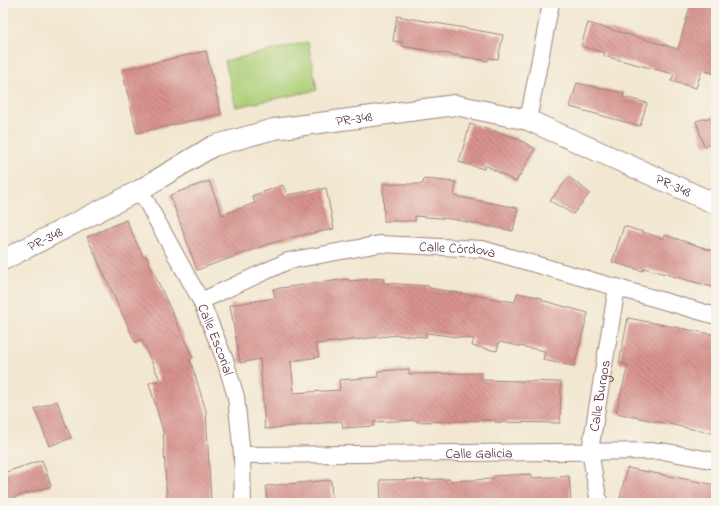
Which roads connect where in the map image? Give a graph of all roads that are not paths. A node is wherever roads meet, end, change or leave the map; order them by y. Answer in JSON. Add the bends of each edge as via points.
{"nodes":[{"id":1,"x":551,"y":3,"type":"edge"},
{"id":2,"x":528,"y":120,"type":"junction"},
{"id":3,"x":140,"y":190,"type":"junction"},
{"id":4,"x":716,"y":204,"type":"edge"},
{"id":5,"x":3,"y":260,"type":"edge"},
{"id":6,"x":617,"y":287,"type":"junction"},
{"id":7,"x":201,"y":301,"type":"junction"},
{"id":8,"x":716,"y":316,"type":"edge"},
{"id":9,"x":590,"y":452,"type":"junction"},
{"id":10,"x":242,"y":455,"type":"junction"},
{"id":11,"x":716,"y":461,"type":"edge"},
{"id":12,"x":243,"y":503,"type":"edge"},
{"id":13,"x":599,"y":503,"type":"edge"}],
"edges":[{"from":1,"to":2,"type":"street"},
{"from":2,"to":3,"type":"street","name":"PR-348","number":"PR-348","via":[[455,105],[274,129],[213,146]]},
{"from":2,"to":4,"type":"street","name":"PR-348","number":"PR-348"},
{"from":3,"to":5,"type":"street","name":"PR-348","number":"PR-348"},
{"from":3,"to":7,"type":"street","name":"Calle Escorial"},
{"from":6,"to":7,"type":"street","name":"Calle Córdova","via":[[482,249],[380,244],[288,261]]},
{"from":6,"to":8,"type":"street","name":"Calle Córdova"},
{"from":6,"to":9,"type":"street","name":"Calle Burgos"},
{"from":7,"to":10,"type":"street","name":"Calle Escorial","via":[[225,360],[236,397]]},
{"from":9,"to":10,"type":"street","name":"Calle Galicia"},
{"from":9,"to":11,"type":"street","name":"Calle Galicia","via":[[662,451]]},
{"from":9,"to":13,"type":"street","name":"Calle Burgos"},
{"from":10,"to":12,"type":"street","name":"Calle Escorial"}]}
